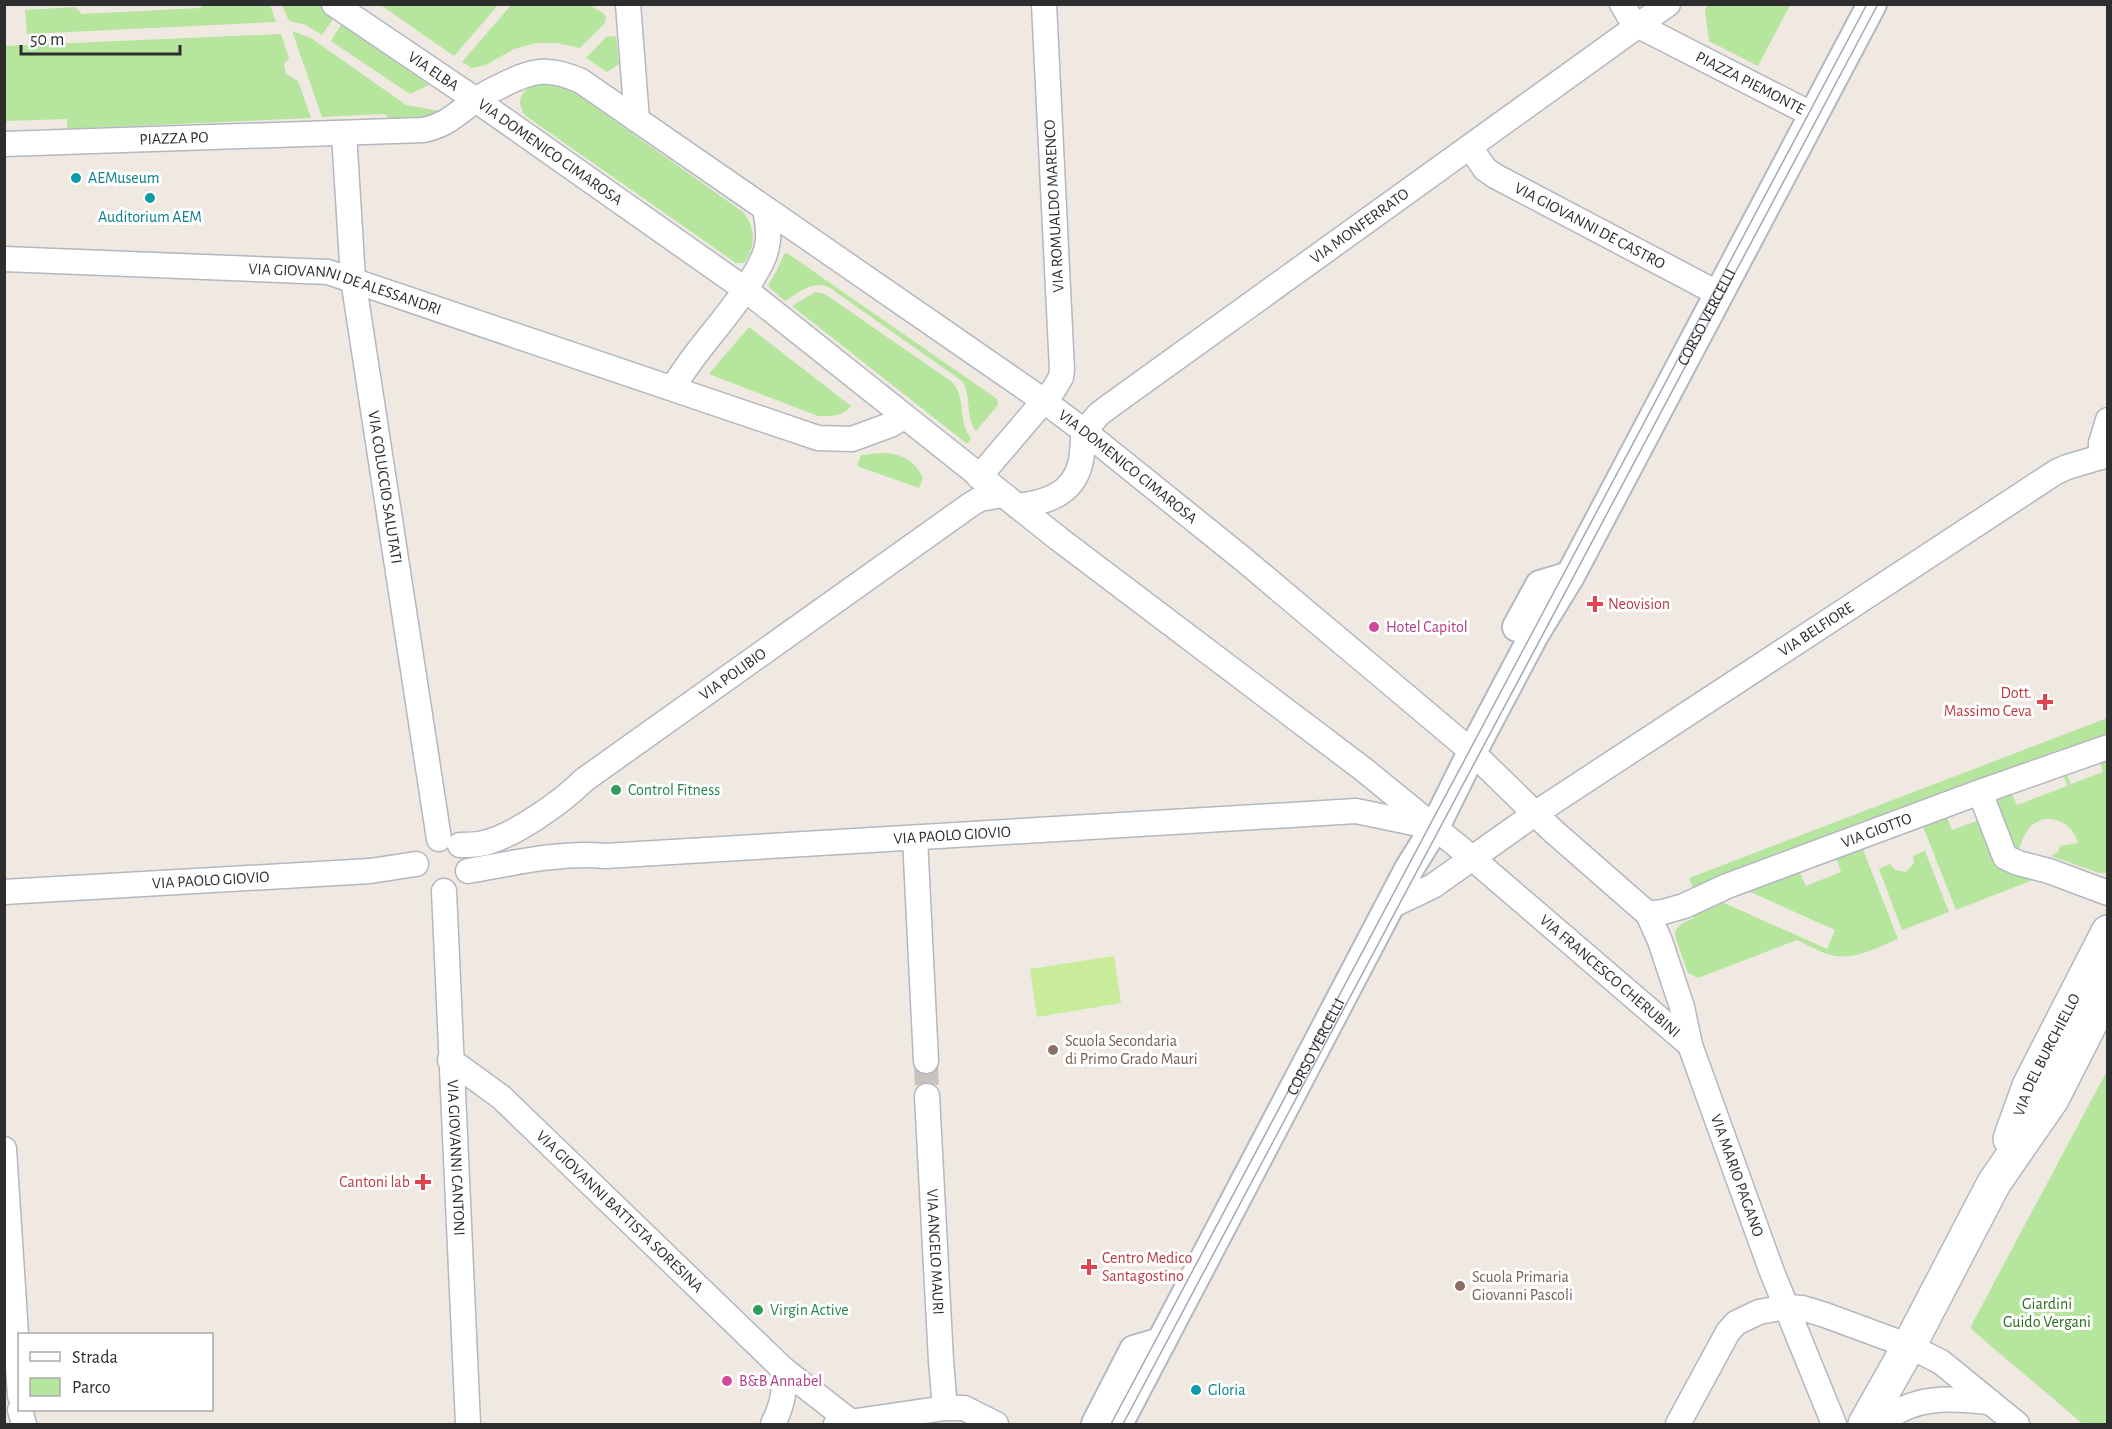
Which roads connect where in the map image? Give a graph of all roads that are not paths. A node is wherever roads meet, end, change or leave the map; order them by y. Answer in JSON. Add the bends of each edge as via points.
{"nodes":[{"id":1,"x":334,"y":4,"type":"edge"},
{"id":2,"x":628,"y":4,"type":"edge"},
{"id":3,"x":1044,"y":4,"type":"edge"},
{"id":4,"x":1622,"y":4,"type":"edge"},
{"id":5,"x":1668,"y":4,"type":"edge"},
{"id":6,"x":1872,"y":4,"type":"edge"},
{"id":7,"x":1639,"y":26,"type":"junction"},
{"id":8,"x":476,"y":100,"type":"junction"},
{"id":9,"x":1814,"y":115,"type":"junction"},
{"id":10,"x":637,"y":120,"type":"junction"},
{"id":11,"x":344,"y":133,"type":"junction"},
{"id":12,"x":4,"y":144,"type":"edge"},
{"id":13,"x":1470,"y":147,"type":"junction"},
{"id":14,"x":765,"y":209,"type":"junction"},
{"id":15,"x":4,"y":259,"type":"edge"},
{"id":16,"x":353,"y":279,"type":"junction"},
{"id":17,"x":746,"y":290,"type":"junction"},
{"id":18,"x":1719,"y":294,"type":"junction"},
{"id":19,"x":672,"y":388,"type":"junction"},
{"id":20,"x":1044,"y":401,"type":"junction"},
{"id":21,"x":904,"y":417,"type":"junction"},
{"id":22,"x":2108,"y":420,"type":"edge"},
{"id":23,"x":1084,"y":431,"type":"junction"},
{"id":24,"x":2104,"y":461,"type":"edge"},
{"id":25,"x":979,"y":477,"type":"junction"},
{"id":26,"x":1010,"y":501,"type":"junction"},
{"id":27,"x":1599,"y":519,"type":"junction"},
{"id":28,"x":1570,"y":576,"type":"junction"},
{"id":29,"x":1534,"y":635,"type":"junction"},
{"id":30,"x":2108,"y":747,"type":"edge"},
{"id":31,"x":1472,"y":752,"type":"junction"},
{"id":32,"x":1980,"y":792,"type":"junction"},
{"id":33,"x":1536,"y":813,"type":"junction"},
{"id":34,"x":529,"y":823,"type":"junction"},
{"id":35,"x":1435,"y":827,"type":"junction"},
{"id":36,"x":915,"y":838,"type":"junction"},
{"id":37,"x":450,"y":842,"type":"junction"},
{"id":38,"x":1471,"y":857,"type":"junction"},
{"id":39,"x":537,"y":860,"type":"junction"},
{"id":40,"x":416,"y":864,"type":"junction"},
{"id":41,"x":468,"y":872,"type":"junction"},
{"id":42,"x":4,"y":891,"type":"edge"},
{"id":43,"x":444,"y":891,"type":"junction"},
{"id":44,"x":2108,"y":893,"type":"edge"},
{"id":45,"x":1389,"y":907,"type":"junction"},
{"id":46,"x":1648,"y":914,"type":"junction"},
{"id":47,"x":2108,"y":932,"type":"edge"},
{"id":48,"x":2108,"y":989,"type":"edge"},
{"id":49,"x":1690,"y":1045,"type":"junction"},
{"id":50,"x":450,"y":1060,"type":"junction"},
{"id":51,"x":926,"y":1060,"type":"tunnel mouth"},
{"id":52,"x":927,"y":1096,"type":"tunnel mouth"},
{"id":53,"x":4,"y":1149,"type":"edge"},
{"id":54,"x":1994,"y":1183,"type":"junction"},
{"id":55,"x":1786,"y":1307,"type":"junction"},
{"id":56,"x":1161,"y":1342,"type":"junction"},
{"id":57,"x":1910,"y":1346,"type":"junction"},
{"id":58,"x":18,"y":1365,"type":"edge"},
{"id":59,"x":783,"y":1369,"type":"junction"},
{"id":60,"x":1990,"y":1402,"type":"junction"},
{"id":61,"x":945,"y":1408,"type":"junction"},
{"id":62,"x":843,"y":1424,"type":"edge"},
{"id":63,"x":468,"y":1425,"type":"edge"},
{"id":64,"x":773,"y":1425,"type":"edge"},
{"id":65,"x":996,"y":1425,"type":"edge"},
{"id":66,"x":1095,"y":1425,"type":"edge"},
{"id":67,"x":1118,"y":1425,"type":"edge"},
{"id":68,"x":1678,"y":1425,"type":"edge"},
{"id":69,"x":1834,"y":1425,"type":"edge"},
{"id":70,"x":1865,"y":1425,"type":"edge"},
{"id":71,"x":1879,"y":1425,"type":"edge"},
{"id":72,"x":2017,"y":1425,"type":"edge"}],
"edges":[{"from":1,"to":8,"type":"street","name":"VIA ELBA"},
{"from":2,"to":10,"type":"street"},
{"from":3,"to":20,"type":"street","name":"VIA ROMUALDO MARENCO","via":[[1062,370]]},
{"from":4,"to":7,"type":"street","name":"PIAZZA PIEMONTE"},
{"from":5,"to":7,"type":"street"},
{"from":6,"to":9,"type":"street","name":"PIAZZA PIEMONTE"},
{"from":7,"to":9,"type":"street","name":"PIAZZA PIEMONTE"},
{"from":7,"to":13,"type":"street","name":"VIA MONFERRATO"},
{"from":8,"to":10,"type":"street","name":"VIA DOMENICO CIMAROSA","via":[[530,72],[556,72],[581,81]]},
{"from":8,"to":11,"type":"street","name":"VIA ELBA","via":[[456,117],[433,128]]},
{"from":8,"to":17,"type":"street","name":"VIA DOMENICO CIMAROSA"},
{"from":9,"to":18,"type":"street","name":"CORSO VERCELLI"},
{"from":10,"to":14,"type":"street","name":"VIA DOMENICO CIMAROSA"},
{"from":11,"to":12,"type":"street","name":"PIAZZA PO"},
{"from":11,"to":16,"type":"street","name":"VIA COLUCCIO SALUTATI"},
{"from":13,"to":18,"type":"street","name":"VIA GIOVANNI DE CASTRO","via":[[1485,169],[1495,176]]},
{"from":13,"to":23,"type":"street","name":"VIA MONFERRATO","via":[[1111,405]]},
{"from":14,"to":17,"type":"street","via":[[767,247]]},
{"from":14,"to":20,"type":"street","name":"VIA DOMENICO CIMAROSA"},
{"from":15,"to":16,"type":"street","name":"VIA GIOVANNI DE ALESSANDRI","via":[[328,272]]},
{"from":16,"to":19,"type":"street","name":"VIA GIOVANNI DE ALESSANDRI"},
{"from":16,"to":37,"type":"street","name":"VIA COLUCCIO SALUTATI"},
{"from":17,"to":19,"type":"street"},
{"from":17,"to":21,"type":"street","name":"VIA DOMENICO CIMAROSA"},
{"from":18,"to":27,"type":"street","name":"CORSO VERCELLI"},
{"from":19,"to":21,"type":"street","via":[[818,438],[852,439]]},
{"from":20,"to":23,"type":"street","name":"VIA DOMENICO CIMAROSA"},
{"from":20,"to":25,"type":"street","name":"VIA ROMUALDO MARENCO"},
{"from":21,"to":25,"type":"street","name":"VIA DOMENICO CIMAROSA"},
{"from":22,"to":24,"type":"street","via":[[2101,442]]},
{"from":23,"to":26,"type":"street","name":"VIA POLIBIO","via":[[1080,464],[1070,484],[1040,503]]},
{"from":23,"to":31,"type":"street","name":"VIA DOMENICO CIMAROSA"},
{"from":24,"to":33,"type":"street","name":"VIA BELFIORE","via":[[2056,472]]},
{"from":25,"to":26,"type":"street","name":"VIA DOMENICO CIMAROSA"},
{"from":26,"to":34,"type":"street","name":"VIA POLIBIO","via":[[980,499],[970,505]]},
{"from":26,"to":35,"type":"street","name":"VIA DOMENICO CIMAROSA"},
{"from":27,"to":28,"type":"street","name":"CORSO VERCELLI"},
{"from":27,"to":29,"type":"street","via":[[1604,541],[1560,624]]},
{"from":28,"to":29,"type":"street","name":"CORSO VERCELLI"},
{"from":28,"to":31,"type":"street","via":[[1540,585],[1469,715]]},
{"from":29,"to":31,"type":"street","name":"CORSO VERCELLI"},
{"from":30,"to":32,"type":"street","name":"VIA GIOTTO"},
{"from":31,"to":33,"type":"street","name":"VIA FRANCESCO CHERUBINI"},
{"from":31,"to":35,"type":"street","name":"CORSO VERCELLI"},
{"from":32,"to":44,"type":"street","via":[[2005,857]]},
{"from":32,"to":46,"type":"street","name":"VIA GIOTTO","via":[[1727,886],[1684,906]]},
{"from":33,"to":38,"type":"street","name":"VIA BELFIORE"},
{"from":33,"to":46,"type":"street","name":"VIA FRANCESCO CHERUBINI"},
{"from":34,"to":37,"type":"street","name":"VIA POLIBIO","via":[[485,843]]},
{"from":34,"to":39,"type":"street","via":[[522,834],[528,853]]},
{"from":35,"to":36,"type":"street","name":"VIA PAOLO GIOVIO","via":[[1356,812]]},
{"from":35,"to":38,"type":"street","name":"VIA FRANCESCO CHERUBINI"},
{"from":35,"to":45,"type":"street","name":"CORSO VERCELLI"},
{"from":36,"to":39,"type":"street","name":"VIA PAOLO GIOVIO"},
{"from":36,"to":51,"type":"street"},
{"from":37,"to":40,"type":"street","via":[[431,842],[423,847]]},
{"from":37,"to":41,"type":"street","via":[[469,861]]},
{"from":38,"to":45,"type":"street","name":"VIA BELFIORE","via":[[1433,886]]},
{"from":38,"to":49,"type":"street","name":"VIA FRANCESCO CHERUBINI"},
{"from":39,"to":41,"type":"street","name":"VIA PAOLO GIOVIO"},
{"from":40,"to":42,"type":"street","name":"VIA PAOLO GIOVIO","via":[[370,871]]},
{"from":40,"to":43,"type":"street","via":[[423,883]]},
{"from":41,"to":43,"type":"street","via":[[460,884]]},
{"from":43,"to":50,"type":"street","name":"VIA GIOVANNI CANTONI"},
{"from":45,"to":56,"type":"street","name":"CORSO VERCELLI"},
{"from":46,"to":49,"type":"street","name":"VIA FRANCESCO CHERUBINI","via":[[1682,1007]]},
{"from":47,"to":54,"type":"main road","name":"VIA DEL BURCHIELLO","via":[[2029,1086]]},
{"from":48,"to":54,"type":"main road","name":"VIA DEL BURCHIELLO","via":[[2052,1099]]},
{"from":49,"to":55,"type":"street","name":"VIA MARIO PAGANO"},
{"from":50,"to":59,"type":"street","name":"VIA GIOVANNI BATTISTA SORESINA","via":[[501,1097]]},
{"from":50,"to":63,"type":"street","name":"VIA GIOVANNI CANTONI"},
{"from":52,"to":61,"type":"street","name":"VIA ANGELO MAURI"},
{"from":53,"to":58,"type":"street"},
{"from":54,"to":57,"type":"main road","name":"VIA DEL BURCHIELLO"},
{"from":55,"to":57,"type":"street","via":[[1825,1315]]},
{"from":55,"to":68,"type":"street","via":[[1759,1312],[1736,1323]]},
{"from":55,"to":69,"type":"street","name":"VIA MARIO PAGANO"},
{"from":56,"to":66,"type":"street","via":[[1134,1350]]},
{"from":56,"to":67,"type":"street","name":"CORSO VERCELLI"},
{"from":57,"to":60,"type":"street","via":[[1941,1362]]},
{"from":57,"to":70,"type":"main road","name":"VIA DEL BURCHIELLO"},
{"from":59,"to":62,"type":"street","name":"VIA GIOVANNI BATTISTA SORESINA"},
{"from":59,"to":64,"type":"street","via":[[786,1387]]},
{"from":60,"to":71,"type":"street","via":[[1923,1401],[1901,1409]]},
{"from":60,"to":72,"type":"street"},
{"from":61,"to":62,"type":"street"},
{"from":61,"to":65,"type":"street","via":[[964,1408]]}]}
